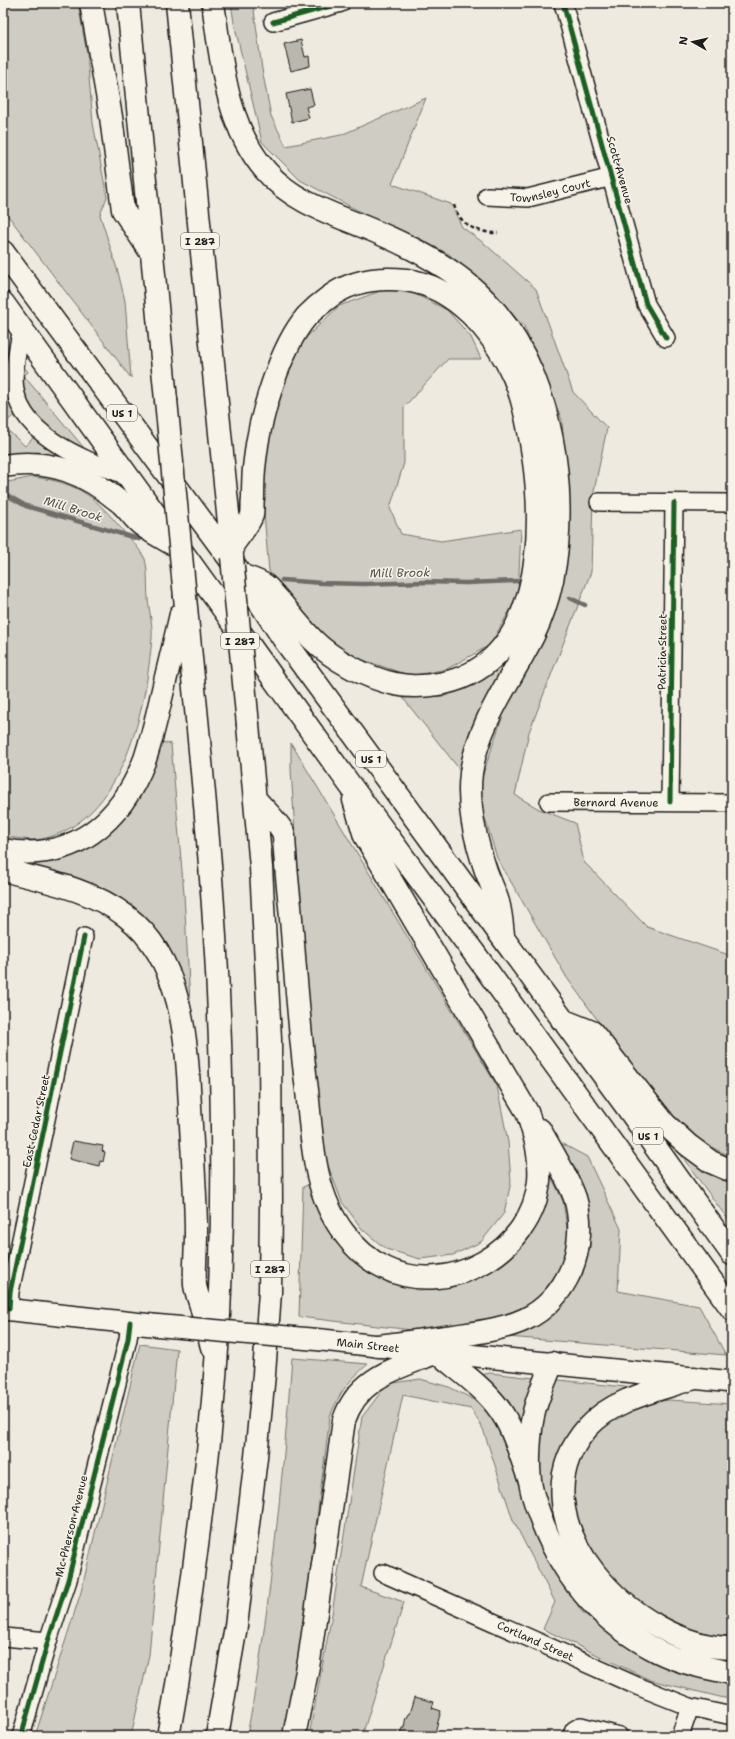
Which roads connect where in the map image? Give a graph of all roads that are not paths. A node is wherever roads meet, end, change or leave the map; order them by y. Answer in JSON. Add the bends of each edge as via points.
{"nodes":[{"id":1,"x":92,"y":3,"type":"edge"},
{"id":2,"x":128,"y":3,"type":"edge"},
{"id":3,"x":177,"y":3,"type":"edge"},
{"id":4,"x":213,"y":3,"type":"edge"},
{"id":5,"x":341,"y":3,"type":"edge"},
{"id":6,"x":562,"y":3,"type":"edge"},
{"id":7,"x":274,"y":22,"type":"dead end"},
{"id":8,"x":612,"y":177,"type":"junction"},
{"id":9,"x":487,"y":196,"type":"dead end"},
{"id":10,"x":3,"y":252,"type":"edge"},
{"id":11,"x":152,"y":254,"type":"junction"},
{"id":12,"x":3,"y":303,"type":"edge"},
{"id":13,"x":22,"y":328,"type":"junction"},
{"id":14,"x":666,"y":338,"type":"dead end"},
{"id":15,"x":3,"y":466,"type":"edge"},
{"id":16,"x":127,"y":476,"type":"junction"},
{"id":17,"x":599,"y":502,"type":"dead end"},
{"id":18,"x":674,"y":502,"type":"junction"},
{"id":19,"x":732,"y":503,"type":"edge"},
{"id":20,"x":181,"y":549,"type":"junction"},
{"id":21,"x":235,"y":560,"type":"junction"},
{"id":22,"x":184,"y":629,"type":"junction"},
{"id":23,"x":350,"y":785,"type":"junction"},
{"id":24,"x":255,"y":799,"type":"junction"},
{"id":25,"x":549,"y":802,"type":"dead end"},
{"id":26,"x":670,"y":802,"type":"junction"},
{"id":27,"x":732,"y":803,"type":"edge"},
{"id":28,"x":3,"y":850,"type":"edge"},
{"id":29,"x":3,"y":870,"type":"edge"},
{"id":30,"x":84,"y":937,"type":"dead end"},
{"id":31,"x":504,"y":941,"type":"junction"},
{"id":32,"x":562,"y":1020,"type":"junction"},
{"id":33,"x":527,"y":1112,"type":"junction"},
{"id":34,"x":732,"y":1172,"type":"edge"},
{"id":35,"x":732,"y":1254,"type":"edge"},
{"id":36,"x":732,"y":1308,"type":"edge"},
{"id":37,"x":6,"y":1309,"type":"edge"},
{"id":38,"x":130,"y":1322,"type":"junction"},
{"id":39,"x":378,"y":1346,"type":"junction"},
{"id":40,"x":437,"y":1352,"type":"junction"},
{"id":41,"x":216,"y":1361,"type":"junction"},
{"id":42,"x":552,"y":1363,"type":"junction"},
{"id":43,"x":694,"y":1378,"type":"junction"},
{"id":44,"x":732,"y":1382,"type":"edge"},
{"id":45,"x":530,"y":1481,"type":"junction"},
{"id":46,"x":383,"y":1573,"type":"dead end"},
{"id":47,"x":3,"y":1637,"type":"edge"},
{"id":48,"x":48,"y":1641,"type":"junction"},
{"id":49,"x":732,"y":1648,"type":"edge"},
{"id":50,"x":732,"y":1673,"type":"edge"},
{"id":51,"x":690,"y":1707,"type":"junction"},
{"id":52,"x":732,"y":1716,"type":"edge"},
{"id":53,"x":22,"y":1733,"type":"dead end"},
{"id":54,"x":168,"y":1736,"type":"edge"},
{"id":55,"x":217,"y":1736,"type":"edge"},
{"id":56,"x":294,"y":1736,"type":"edge"},
{"id":57,"x":572,"y":1736,"type":"edge"},
{"id":58,"x":619,"y":1736,"type":"edge"},
{"id":59,"x":680,"y":1736,"type":"edge"}],
"edges":[{"from":1,"to":11,"type":"highway","via":[[123,210]]},
{"from":2,"to":11,"type":"highway"},
{"from":3,"to":21,"type":"highway","number":"I 287","via":[[224,478]]},
{"from":4,"to":31,"type":"highway","via":[[229,96],[237,123],[264,170],[299,199],[394,239],[444,266],[465,281],[490,304],[507,325],[522,350],[541,398],[556,477],[556,564],[543,613],[477,746],[470,784],[472,823],[487,874],[499,903]]},
{"from":5,"to":7,"type":"street"},
{"from":6,"to":8,"type":"street","name":"Scott Avenue"},
{"from":8,"to":9,"type":"street","name":"Townsley Court","via":[[528,198]]},
{"from":8,"to":14,"type":"street","name":"Scott Avenue","via":[[646,304]]},
{"from":10,"to":21,"type":"highway","number":"US 1"},
{"from":11,"to":22,"type":"highway","bridge":true,"via":[[185,597]]},
{"from":12,"to":13,"type":"highway","number":"US 1"},
{"from":13,"to":16,"type":"highway","number":"US 1"},
{"from":13,"to":16,"type":"street","via":[[14,381],[25,413],[32,423],[50,440],[88,461]]},
{"from":15,"to":20,"type":"highway","via":[[54,466],[86,478],[122,504],[141,524]]},
{"from":16,"to":20,"type":"highway","number":"US 1"},
{"from":17,"to":18,"type":"street"},
{"from":18,"to":19,"type":"street"},
{"from":18,"to":26,"type":"street","name":"Patricia Street"},
{"from":20,"to":23,"type":"highway","number":"US 1"},
{"from":21,"to":21,"type":"highway","via":[[266,585],[315,642],[341,661],[381,680],[412,686],[452,681],[470,674],[500,650],[514,630],[523,610],[537,559],[539,534],[536,475],[532,444],[514,376],[499,348],[466,310],[434,287],[393,279],[364,281],[343,289],[331,295],[306,318],[283,357],[264,411],[255,458],[252,515]]},
{"from":21,"to":24,"type":"highway","number":"I 287","bridge":true},
{"from":21,"to":31,"type":"highway","number":"US 1","via":[[283,638]]},
{"from":22,"to":28,"type":"highway","via":[[144,759],[117,810],[96,830],[71,845],[35,853]]},
{"from":22,"to":41,"type":"highway","via":[[213,894],[218,996],[221,1192]]},
{"from":23,"to":33,"type":"highway","via":[[365,836]]},
{"from":23,"to":36,"type":"highway","number":"US 1"},
{"from":24,"to":33,"type":"highway","via":[[283,832],[316,1171],[332,1214],[355,1247],[370,1260],[387,1269],[433,1277],[456,1274],[480,1264],[503,1249],[526,1221],[539,1183],[538,1148]]},
{"from":24,"to":55,"type":"highway","number":"I 287","via":[[270,1039],[270,1292],[264,1374],[236,1626]]},
{"from":25,"to":26,"type":"street","name":"Bernard Avenue"},
{"from":26,"to":27,"type":"street","name":"Bernard Avenue"},
{"from":29,"to":41,"type":"highway","via":[[66,887],[108,903],[141,930],[164,964],[178,1000],[185,1039],[196,1212],[195,1286]]},
{"from":30,"to":37,"type":"street","name":"East Cedar Street"},
{"from":31,"to":32,"type":"highway","number":"US 1"},
{"from":32,"to":34,"type":"highway","via":[[592,1032],[671,1129],[711,1162]]},
{"from":32,"to":35,"type":"highway","number":"US 1"},
{"from":33,"to":39,"type":"highway","via":[[536,1122],[575,1198],[579,1230],[576,1257],[559,1291],[538,1312],[499,1329]]},
{"from":37,"to":38,"type":"main road","name":"Main Street"},
{"from":38,"to":39,"type":"main road","name":"Main Street","bridge":true},
{"from":38,"to":48,"type":"street","name":"Mc Pherson Avenue","via":[[68,1580]]},
{"from":39,"to":40,"type":"main road","name":"Main Street"},
{"from":40,"to":42,"type":"main road","name":"Main Street"},
{"from":40,"to":45,"type":"highway","via":[[496,1405],[511,1432]]},
{"from":40,"to":56,"type":"highway","via":[[374,1379],[355,1397],[348,1408],[338,1456],[309,1661]]},
{"from":41,"to":54,"type":"highway","via":[[195,1558]]},
{"from":42,"to":43,"type":"main road","name":"Main Street"},
{"from":42,"to":45,"type":"highway","via":[[533,1415],[529,1445]]},
{"from":43,"to":44,"type":"main road","name":"Main Street"},
{"from":43,"to":49,"type":"highway","via":[[625,1401],[589,1426],[575,1446],[565,1468],[563,1502],[570,1532],[578,1548],[599,1579],[630,1608],[669,1632],[690,1641],[706,1646]]},
{"from":45,"to":50,"type":"highway","via":[[536,1506],[556,1555],[570,1578],[602,1613],[620,1628],[658,1652],[696,1666]]},
{"from":46,"to":51,"type":"street","name":"Cortland Street"},
{"from":47,"to":48,"type":"street"},
{"from":48,"to":53,"type":"street","name":"Mc Pherson Avenue"},
{"from":51,"to":52,"type":"street","name":"Cortland Street"},
{"from":51,"to":59,"type":"street"},
{"from":57,"to":58,"type":"street","via":[[574,1730],[581,1726]]}]}
